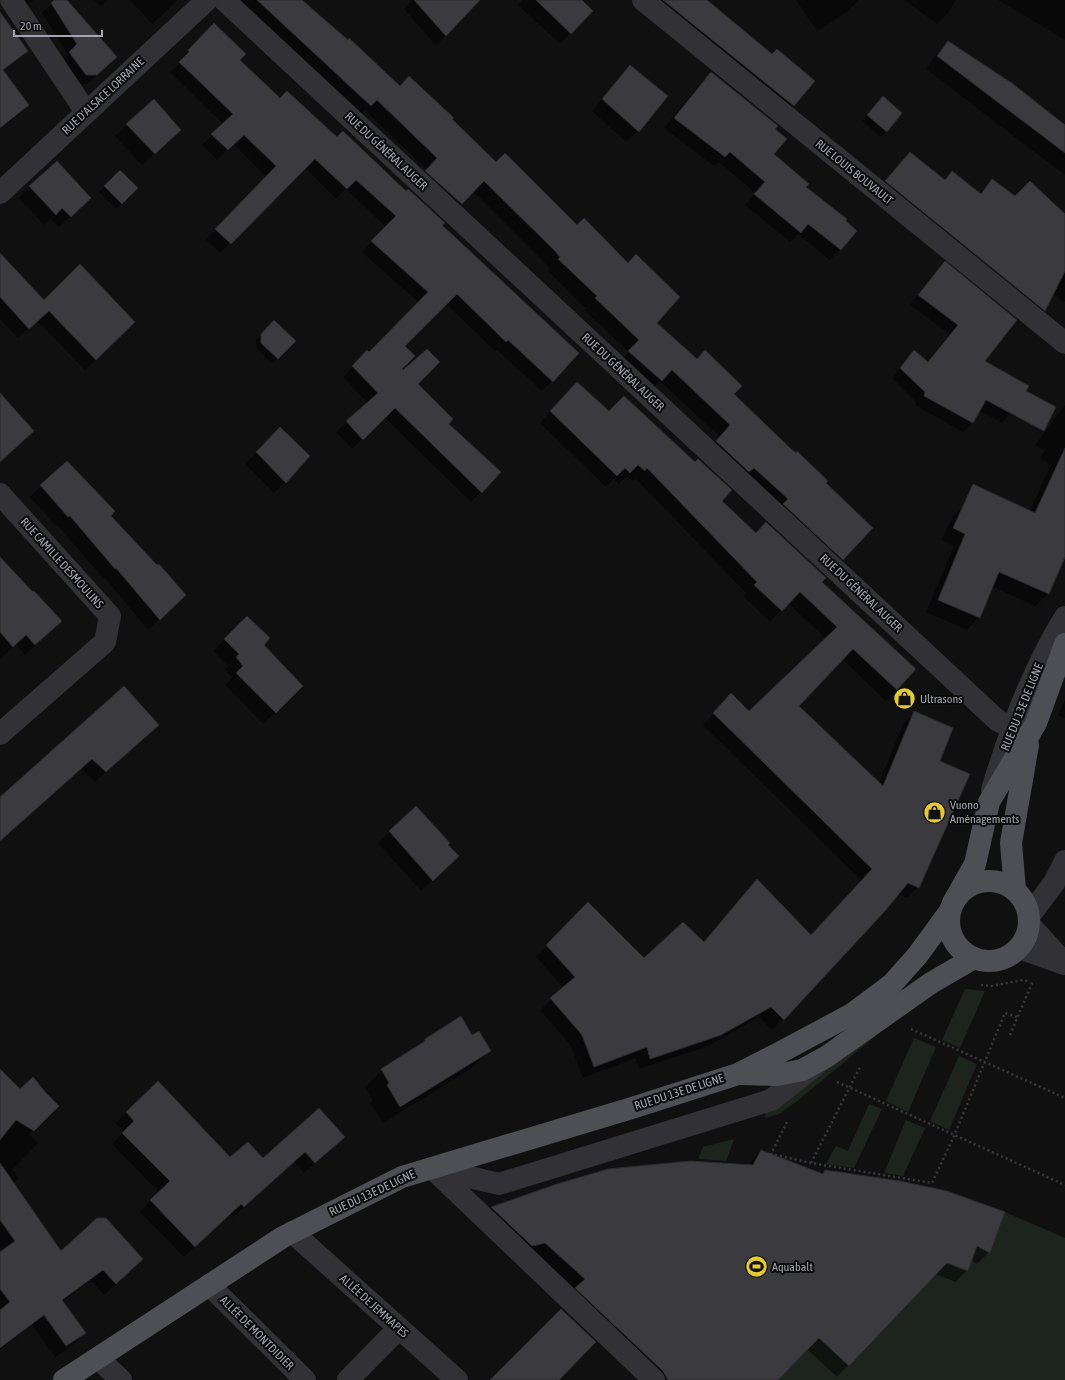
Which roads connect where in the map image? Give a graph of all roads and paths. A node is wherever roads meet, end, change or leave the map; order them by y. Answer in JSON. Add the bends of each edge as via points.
{"nodes":[{"id":1,"x":11,"y":0,"type":"edge"},
{"id":2,"x":207,"y":0,"type":"edge"},
{"id":3,"x":224,"y":0,"type":"edge"},
{"id":4,"x":643,"y":0,"type":"edge"},
{"id":5,"x":86,"y":112,"type":"junction"},
{"id":6,"x":0,"y":193,"type":"edge"},
{"id":7,"x":1065,"y":343,"type":"edge"},
{"id":8,"x":0,"y":494,"type":"edge"},
{"id":9,"x":1065,"y":617,"type":"edge"},
{"id":10,"x":1065,"y":644,"type":"edge"},
{"id":11,"x":1026,"y":728,"type":"junction"},
{"id":12,"x":0,"y":734,"type":"edge"},
{"id":13,"x":1065,"y":861,"type":"edge"},
{"id":14,"x":1015,"y":890,"type":"junction"},
{"id":15,"x":951,"y":907,"type":"junction"},
{"id":16,"x":1029,"y":920,"type":"junction"},
{"id":17,"x":1019,"y":948,"type":"junction"},
{"id":18,"x":974,"y":958,"type":"junction"},
{"id":19,"x":1065,"y":964,"type":"edge"},
{"id":20,"x":1033,"y":982,"type":"dead end"},
{"id":21,"x":1017,"y":1017,"type":"junction"},
{"id":22,"x":909,"y":1029,"type":"dead end"},
{"id":23,"x":1010,"y":1035,"type":"dead end"},
{"id":24,"x":826,"y":1056,"type":"junction"},
{"id":25,"x":863,"y":1060,"type":"dead end"},
{"id":26,"x":984,"y":1062,"type":"junction"},
{"id":27,"x":738,"y":1074,"type":"junction"},
{"id":28,"x":834,"y":1081,"type":"dead end"},
{"id":29,"x":848,"y":1088,"type":"junction"},
{"id":30,"x":1065,"y":1098,"type":"edge"},
{"id":31,"x":789,"y":1118,"type":"dead end"},
{"id":32,"x":954,"y":1136,"type":"junction"},
{"id":33,"x":812,"y":1163,"type":"junction"},
{"id":34,"x":431,"y":1168,"type":"junction"},
{"id":35,"x":1065,"y":1185,"type":"edge"},
{"id":36,"x":292,"y":1232,"type":"junction"},
{"id":37,"x":209,"y":1285,"type":"junction"},
{"id":38,"x":399,"y":1328,"type":"junction"},
{"id":39,"x":98,"y":1358,"type":"junction"},
{"id":40,"x":64,"y":1380,"type":"edge"},
{"id":41,"x":121,"y":1380,"type":"edge"},
{"id":42,"x":304,"y":1380,"type":"edge"},
{"id":43,"x":348,"y":1380,"type":"edge"},
{"id":44,"x":456,"y":1380,"type":"edge"},
{"id":45,"x":654,"y":1380,"type":"edge"}],
"edges":[{"from":1,"to":5,"type":"street"},
{"from":2,"to":5,"type":"street","name":"RUE D'ALSACE LORRAINE"},
{"from":3,"to":11,"type":"street","name":"RUE DU GÉNÉRAL AUGER","via":[[998,720]]},
{"from":4,"to":7,"type":"street","name":"RUE LOUIS BOUVAULT"},
{"from":5,"to":6,"type":"street","name":"RUE D'ALSACE LORRAINE"},
{"from":8,"to":12,"type":"street","name":"RUE CAMILLE DESMOULINS","via":[[110,616],[105,642]]},
{"from":9,"to":11,"type":"street","name":"RUE DU 13E DE LIGNE","via":[[1050,640]]},
{"from":10,"to":11,"type":"main road","name":"RUE DU 13E DE LIGNE"},
{"from":11,"to":14,"type":"main road","name":"RUE DU 13E DE LIGNE","via":[[1011,843]]},
{"from":11,"to":15,"type":"main road","name":"RUE DU 13E DE LIGNE","via":[[989,801],[975,864]]},
{"from":13,"to":16,"type":"street","via":[[1054,883]]},
{"from":14,"to":15,"type":"main road","via":[[995,881],[978,882],[964,890]]},
{"from":14,"to":16,"type":"main road","via":[[1027,907]]},
{"from":15,"to":18,"type":"main road","via":[[949,926],[954,941],[964,953]]},
{"from":15,"to":27,"type":"main road","name":"RUE DU 13E DE LIGNE","via":[[917,956],[892,984],[852,1014]]},
{"from":16,"to":17,"type":"main road","via":[[1026,936]]},
{"from":16,"to":19,"type":"street"},
{"from":17,"to":18,"type":"main road","via":[[1011,955],[998,960],[985,961]]},
{"from":17,"to":19,"type":"street"},
{"from":18,"to":24,"type":"main road","name":"RUE DU 13E DE LIGNE","via":[[931,983]]},
{"from":20,"to":21,"type":"path"},
{"from":21,"to":23,"type":"path"},
{"from":21,"to":26,"type":"path","via":[[1005,1013]]},
{"from":22,"to":26,"type":"path"},
{"from":24,"to":27,"type":"main road","name":"RUE DU 13E DE LIGNE","via":[[802,1070],[783,1074]]},
{"from":24,"to":34,"type":"street","via":[[771,1100],[499,1184]]},
{"from":25,"to":29,"type":"path"},
{"from":26,"to":30,"type":"path"},
{"from":26,"to":32,"type":"path"},
{"from":27,"to":34,"type":"main road","name":"RUE DU 13E DE LIGNE"},
{"from":28,"to":29,"type":"path"},
{"from":29,"to":32,"type":"path"},
{"from":29,"to":33,"type":"path"},
{"from":31,"to":33,"type":"path","via":[[771,1154]]},
{"from":32,"to":33,"type":"path","via":[[932,1183]]},
{"from":32,"to":35,"type":"path"},
{"from":34,"to":36,"type":"main road","name":"RUE DU 13E DE LIGNE","via":[[402,1176]]},
{"from":34,"to":45,"type":"street"},
{"from":36,"to":37,"type":"main road","name":"RUE DU 13E DE LIGNE"},
{"from":36,"to":38,"type":"street","name":"ALLÉE DE JEMMAPES"},
{"from":37,"to":39,"type":"main road","name":"RUE DU 13E DE LIGNE"},
{"from":37,"to":42,"type":"street","name":"ALLÉE DE MONTDIDIER"},
{"from":38,"to":43,"type":"street"},
{"from":38,"to":44,"type":"street","name":"ALLÉE DE JEMMAPES"},
{"from":39,"to":40,"type":"main road","name":"RUE DU 13E DE LIGNE"},
{"from":39,"to":41,"type":"street"}]}
